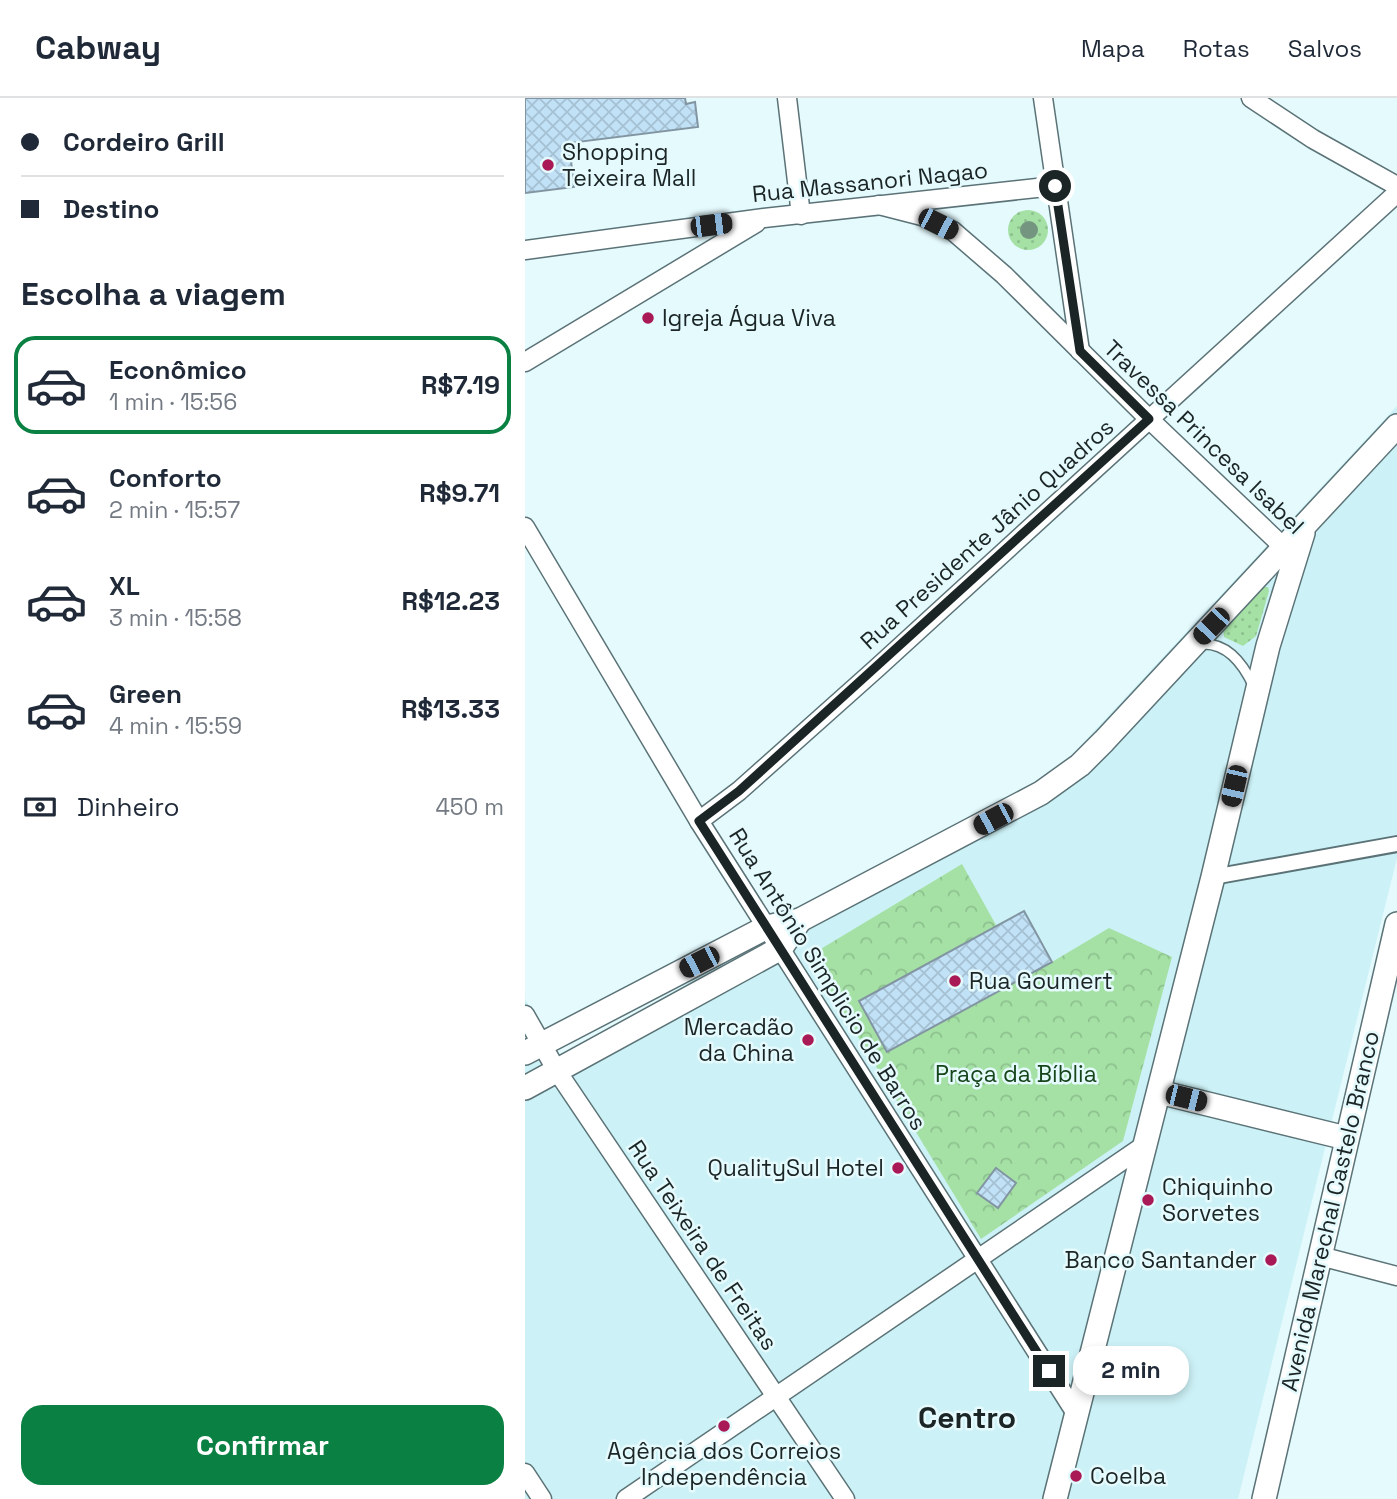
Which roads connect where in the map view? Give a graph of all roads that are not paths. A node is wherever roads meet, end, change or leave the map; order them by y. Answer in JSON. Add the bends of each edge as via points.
{"nodes":[{"id":1,"x":787,"y":98,"type":"edge"},
{"id":2,"x":1043,"y":98,"type":"edge"},
{"id":3,"x":1251,"y":98,"type":"edge"},
{"id":4,"x":1055,"y":186,"type":"junction"},
{"id":5,"x":1397,"y":186,"type":"edge"},
{"id":6,"x":1397,"y":193,"type":"edge"},
{"id":7,"x":879,"y":205,"type":"junction"},
{"id":8,"x":801,"y":215,"type":"junction"},
{"id":9,"x":764,"y":218,"type":"junction"},
{"id":10,"x":525,"y":250,"type":"edge"},
{"id":11,"x":1080,"y":351,"type":"junction"},
{"id":12,"x":525,"y":362,"type":"edge"},
{"id":13,"x":1149,"y":419,"type":"junction"},
{"id":14,"x":1397,"y":426,"type":"edge"},
{"id":15,"x":525,"y":527,"type":"edge"},
{"id":16,"x":1290,"y":554,"type":"junction"},
{"id":17,"x":1193,"y":645,"type":"junction"},
{"id":18,"x":1256,"y":694,"type":"junction"},
{"id":19,"x":699,"y":821,"type":"junction"},
{"id":20,"x":1397,"y":844,"type":"edge"},
{"id":21,"x":1213,"y":877,"type":"junction"},
{"id":22,"x":800,"y":920,"type":"junction"},
{"id":23,"x":1397,"y":924,"type":"edge"},
{"id":24,"x":767,"y":927,"type":"junction"},
{"id":25,"x":781,"y":948,"type":"junction"},
{"id":26,"x":525,"y":1015,"type":"edge"},
{"id":27,"x":533,"y":1048,"type":"edge"},
{"id":28,"x":558,"y":1071,"type":"junction"},
{"id":29,"x":525,"y":1088,"type":"edge"},
{"id":30,"x":1159,"y":1092,"type":"junction"},
{"id":31,"x":1346,"y":1138,"type":"junction"},
{"id":32,"x":1145,"y":1145,"type":"junction"},
{"id":33,"x":1320,"y":1256,"type":"junction"},
{"id":34,"x":978,"y":1261,"type":"junction"},
{"id":35,"x":1397,"y":1276,"type":"edge"},
{"id":36,"x":775,"y":1397,"type":"junction"},
{"id":37,"x":1077,"y":1415,"type":"junction"},
{"id":38,"x":525,"y":1473,"type":"edge"},
{"id":39,"x":542,"y":1499,"type":"edge"},
{"id":40,"x":627,"y":1499,"type":"edge"},
{"id":41,"x":845,"y":1499,"type":"edge"},
{"id":42,"x":1055,"y":1499,"type":"edge"},
{"id":43,"x":1263,"y":1499,"type":"edge"}],
"edges":[{"from":1,"to":8,"type":"street"},
{"from":2,"to":4,"type":"street"},
{"from":3,"to":5,"type":"street"},
{"from":4,"to":7,"type":"street","name":"Rua Massanori Nagao"},
{"from":4,"to":11,"type":"street"},
{"from":6,"to":13,"type":"street","name":"Rua Presidente Jânio Quadros"},
{"from":7,"to":8,"type":"street","name":"Rua Massanori Nagao"},
{"from":7,"to":11,"type":"street","name":"Travessa Princesa Isabel","via":[[922,216],[953,232]]},
{"from":8,"to":9,"type":"street","name":"Rua Massanori Nagao"},
{"from":9,"to":10,"type":"street","name":"Rua Massanori Nagao"},
{"from":9,"to":12,"type":"street"},
{"from":11,"to":13,"type":"street","name":"Travessa Princesa Isabel"},
{"from":13,"to":16,"type":"street","name":"Travessa Princesa Isabel"},
{"from":13,"to":19,"type":"street","name":"Rua Presidente Jânio Quadros","via":[[739,791]]},
{"from":14,"to":16,"type":"street","via":[[1304,529]]},
{"from":15,"to":19,"type":"street","name":"Rua Antônio Simplicio de Barros"},
{"from":16,"to":17,"type":"street"},
{"from":16,"to":18,"type":"street"},
{"from":17,"to":18,"type":"lane","via":[[1212,643],[1230,652],[1246,670]]},
{"from":17,"to":22,"type":"street","via":[[1096,749],[1041,793]]},
{"from":18,"to":21,"type":"street"},
{"from":19,"to":24,"type":"street","name":"Rua Antônio Simplicio de Barros"},
{"from":20,"to":21,"type":"street"},
{"from":21,"to":30,"type":"street"},
{"from":22,"to":24,"type":"street"},
{"from":22,"to":25,"type":"street"},
{"from":23,"to":31,"type":"street","name":"Avenida Marechal Castelo Branco"},
{"from":24,"to":25,"type":"street","name":"Rua Antônio Simplicio de Barros"},
{"from":24,"to":27,"type":"street"},
{"from":25,"to":28,"type":"street"},
{"from":25,"to":34,"type":"street","name":"Rua Antônio Simplicio de Barros"},
{"from":26,"to":27,"type":"street","name":"Rua Teixeira de Freitas"},
{"from":27,"to":28,"type":"street","name":"Rua Teixeira de Freitas"},
{"from":28,"to":29,"type":"street"},
{"from":28,"to":36,"type":"street","name":"Rua Teixeira de Freitas"},
{"from":30,"to":31,"type":"street"},
{"from":30,"to":32,"type":"street"},
{"from":31,"to":33,"type":"street","name":"Avenida Marechal Castelo Branco"},
{"from":32,"to":34,"type":"street"},
{"from":32,"to":37,"type":"street"},
{"from":33,"to":35,"type":"street"},
{"from":33,"to":43,"type":"street","name":"Avenida Marechal Castelo Branco"},
{"from":34,"to":36,"type":"street"},
{"from":34,"to":37,"type":"street","name":"Rua Antônio Simplicio de Barros"},
{"from":36,"to":40,"type":"street"},
{"from":36,"to":41,"type":"street","name":"Rua Teixeira de Freitas"},
{"from":37,"to":42,"type":"street"},
{"from":38,"to":39,"type":"street"}]}
